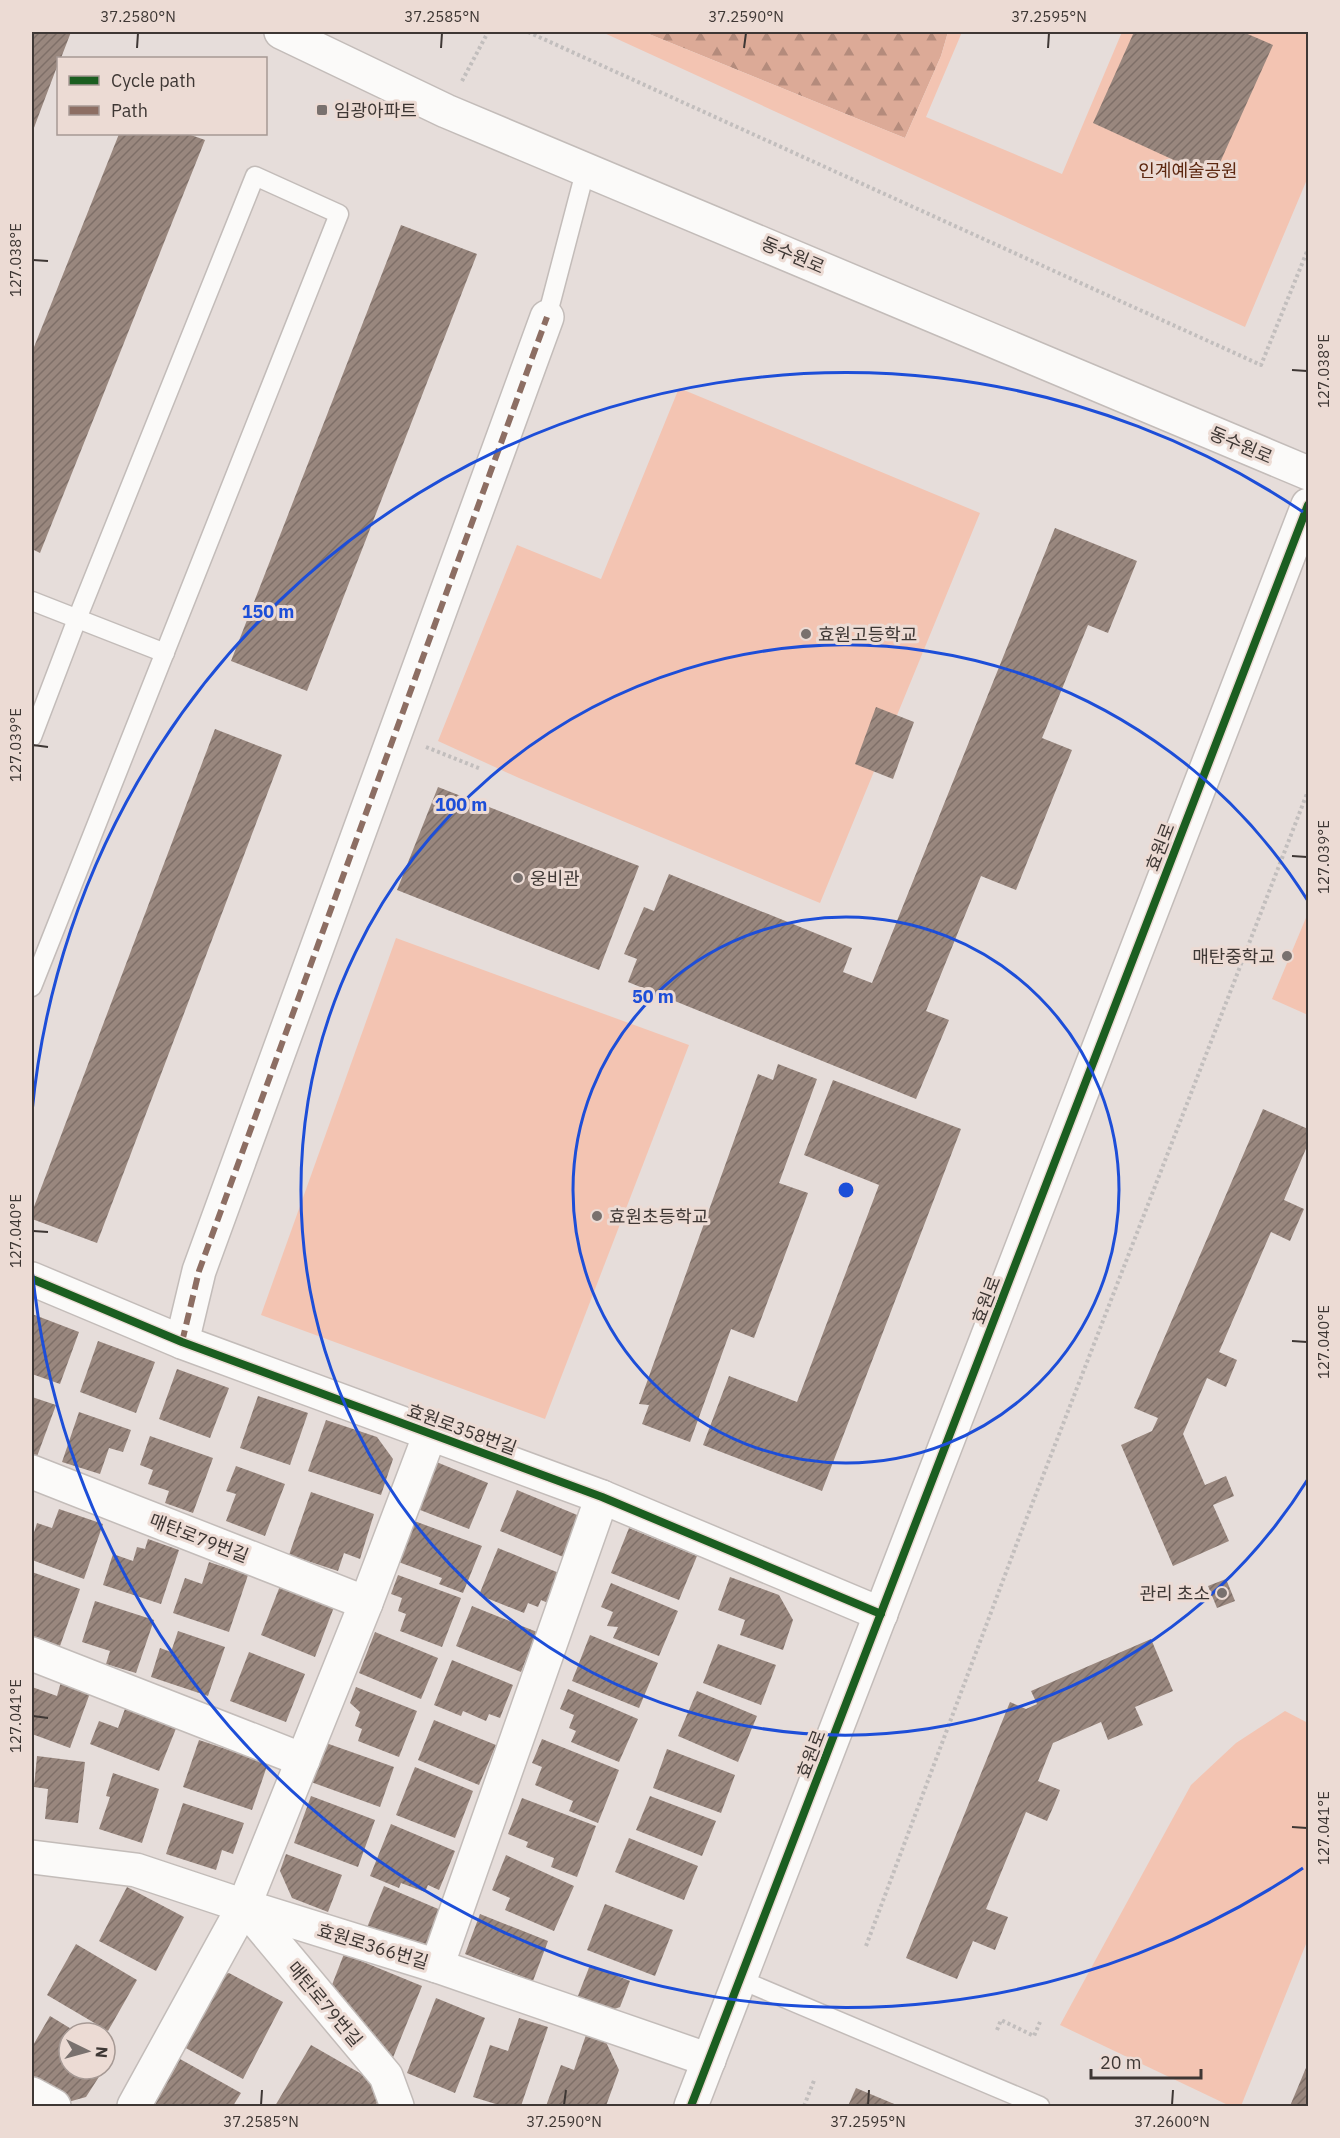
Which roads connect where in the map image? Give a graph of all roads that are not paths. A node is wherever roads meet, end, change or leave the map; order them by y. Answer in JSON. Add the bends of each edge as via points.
{"nodes":[{"id":1,"x":281,"y":32,"type":"edge"},
{"id":2,"x":586,"y":168,"type":"junction"},
{"id":3,"x":547,"y":317,"type":"joint"},
{"id":4,"x":1308,"y":473,"type":"edge"},
{"id":5,"x":1308,"y":505,"type":"edge"},
{"id":6,"x":32,"y":601,"type":"edge"},
{"id":7,"x":77,"y":619,"type":"junction"},
{"id":8,"x":165,"y":653,"type":"junction"},
{"id":9,"x":32,"y":737,"type":"edge"},
{"id":10,"x":32,"y":987,"type":"edge"},
{"id":11,"x":32,"y":1279,"type":"edge"},
{"id":12,"x":182,"y":1342,"type":"junction"},
{"id":13,"x":430,"y":1434,"type":"junction"},
{"id":14,"x":32,"y":1472,"type":"edge"},
{"id":15,"x":602,"y":1497,"type":"junction"},
{"id":16,"x":366,"y":1603,"type":"junction"},
{"id":17,"x":881,"y":1614,"type":"junction"},
{"id":18,"x":32,"y":1654,"type":"edge"},
{"id":19,"x":303,"y":1760,"type":"junction"},
{"id":20,"x":32,"y":1857,"type":"edge"},
{"id":21,"x":244,"y":1906,"type":"junction"},
{"id":22,"x":437,"y":1966,"type":"junction"},
{"id":23,"x":740,"y":1979,"type":"junction"},
{"id":24,"x":709,"y":2060,"type":"junction"},
{"id":25,"x":32,"y":2094,"type":"edge"},
{"id":26,"x":54,"y":2106,"type":"edge"},
{"id":27,"x":134,"y":2106,"type":"edge"},
{"id":28,"x":397,"y":2106,"type":"edge"},
{"id":29,"x":691,"y":2106,"type":"edge"},
{"id":30,"x":1040,"y":2106,"type":"edge"}],
"edges":[{"from":1,"to":2,"type":"street","name":"동수원로","via":[[446,111]]},
{"from":2,"to":3,"type":"lane"},
{"from":2,"to":4,"type":"street","name":"동수원로"},
{"from":3,"to":12,"type":"street","via":[[199,1271]]},
{"from":5,"to":17,"type":"street","name":"효원로"},
{"from":6,"to":7,"type":"lane"},
{"from":7,"to":8,"type":"lane"},
{"from":7,"to":8,"type":"lane","via":[[255,176],[339,214]]},
{"from":7,"to":9,"type":"lane"},
{"from":8,"to":10,"type":"lane"},
{"from":11,"to":12,"type":"street","name":"효원로358번길"},
{"from":12,"to":13,"type":"street","name":"효원로358번길"},
{"from":13,"to":15,"type":"street","name":"효원로358번길"},
{"from":13,"to":16,"type":"street"},
{"from":14,"to":16,"type":"street","name":"매탄로79번길"},
{"from":15,"to":17,"type":"street","name":"효원로358번길"},
{"from":15,"to":22,"type":"street"},
{"from":16,"to":19,"type":"street"},
{"from":17,"to":23,"type":"street","name":"효원로"},
{"from":18,"to":19,"type":"street"},
{"from":19,"to":21,"type":"street"},
{"from":20,"to":21,"type":"street","name":"효원로366번길","via":[[136,1870]]},
{"from":21,"to":22,"type":"street","name":"효원로366번길"},
{"from":21,"to":27,"type":"street"},
{"from":21,"to":28,"type":"street","name":"매탄로79번길","via":[[386,2076]]},
{"from":22,"to":24,"type":"street","name":"효원로366번길"},
{"from":23,"to":24,"type":"street","name":"효원로"},
{"from":23,"to":30,"type":"lane"},
{"from":24,"to":29,"type":"street","name":"효원로"},
{"from":25,"to":26,"type":"street"}]}
